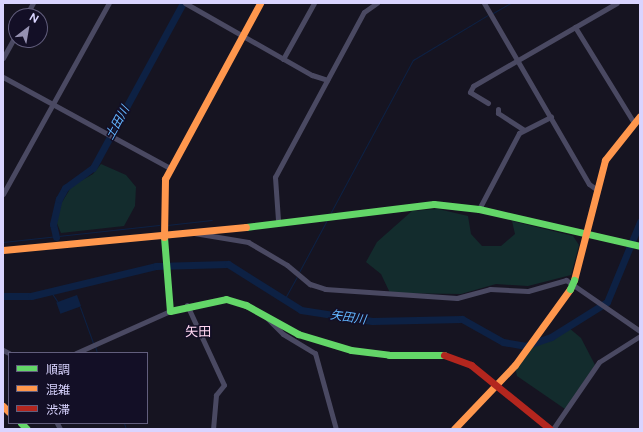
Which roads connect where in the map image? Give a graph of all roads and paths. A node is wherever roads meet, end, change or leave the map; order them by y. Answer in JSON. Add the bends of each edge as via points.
{"nodes":[{"id":1,"x":109,"y":3,"type":"edge"},
{"id":2,"x":185,"y":3,"type":"edge"},
{"id":3,"x":260,"y":3,"type":"edge"},
{"id":4,"x":314,"y":3,"type":"edge"},
{"id":5,"x":378,"y":3,"type":"edge"},
{"id":6,"x":484,"y":3,"type":"edge"},
{"id":7,"x":617,"y":3,"type":"edge"},
{"id":8,"x":575,"y":27,"type":"junction"},
{"id":9,"x":242,"y":35,"type":"junction"},
{"id":10,"x":8,"y":48,"type":"edge"},
{"id":11,"x":3,"y":58,"type":"edge"},
{"id":12,"x":283,"y":59,"type":"junction"},
{"id":13,"x":518,"y":60,"type":"junction"},
{"id":14,"x":3,"y":77,"type":"edge"},
{"id":15,"x":327,"y":80,"type":"junction"},
{"id":16,"x":488,"y":103,"type":"dead end"},
{"id":17,"x":52,"y":104,"type":"junction"},
{"id":18,"x":498,"y":109,"type":"dead end"},
{"id":19,"x":640,"y":116,"type":"edge"},
{"id":20,"x":551,"y":117,"type":"junction"},
{"id":21,"x":634,"y":122,"type":"junction"},
{"id":22,"x":523,"y":129,"type":"junction"},
{"id":23,"x":170,"y":168,"type":"junction"},
{"id":24,"x":596,"y":189,"type":"junction"},
{"id":25,"x":3,"y":194,"type":"edge"},
{"id":26,"x":480,"y":208,"type":"junction"},
{"id":27,"x":278,"y":220,"type":"junction"},
{"id":28,"x":192,"y":231,"type":"junction"},
{"id":29,"x":163,"y":233,"type":"junction"},
{"id":30,"x":587,"y":234,"type":"junction"},
{"id":31,"x":640,"y":246,"type":"edge"},
{"id":32,"x":3,"y":250,"type":"edge"},
{"id":33,"x":187,"y":305,"type":"junction"},
{"id":34,"x":170,"y":311,"type":"junction"},
{"id":35,"x":266,"y":316,"type":"junction"},
{"id":36,"x":640,"y":331,"type":"edge"},
{"id":37,"x":640,"y":336,"type":"edge"},
{"id":38,"x":78,"y":352,"type":"edge"},
{"id":39,"x":495,"y":385,"type":"junction"},
{"id":40,"x":213,"y":429,"type":"edge"},
{"id":41,"x":336,"y":429,"type":"edge"},
{"id":42,"x":454,"y":429,"type":"edge"},
{"id":43,"x":550,"y":429,"type":"edge"},
{"id":44,"x":553,"y":429,"type":"edge"}],
"edges":[{"from":1,"to":17,"type":"street"},
{"from":2,"to":9,"type":"street"},
{"from":3,"to":9,"type":"street"},
{"from":4,"to":12,"type":"street"},
{"from":5,"to":15,"type":"street","via":[[364,12]]},
{"from":6,"to":13,"type":"street"},
{"from":7,"to":8,"type":"street"},
{"from":8,"to":13,"type":"street"},
{"from":8,"to":21,"type":"street"},
{"from":9,"to":12,"type":"street"},
{"from":9,"to":23,"type":"street"},
{"from":10,"to":11,"type":"street"},
{"from":12,"to":15,"type":"street"},
{"from":13,"to":16,"type":"street","via":[[473,86],[470,92]]},
{"from":13,"to":20,"type":"street"},
{"from":14,"to":17,"type":"street"},
{"from":15,"to":27,"type":"street","via":[[275,177]]},
{"from":17,"to":23,"type":"street"},
{"from":17,"to":25,"type":"street"},
{"from":18,"to":22,"type":"street","via":[[498,113]]},
{"from":19,"to":21,"type":"street"},
{"from":20,"to":22,"type":"street"},
{"from":20,"to":24,"type":"street","via":[[589,184]]},
{"from":21,"to":24,"type":"street","via":[[610,152]]},
{"from":22,"to":26,"type":"street"},
{"from":23,"to":29,"type":"street","via":[[163,194]]},
{"from":24,"to":30,"type":"street"},
{"from":26,"to":27,"type":"street","via":[[434,204]]},
{"from":26,"to":30,"type":"street"},
{"from":27,"to":28,"type":"street"},
{"from":28,"to":29,"type":"street"},
{"from":28,"to":36,"type":"street","via":[[206,237],[248,242],[288,265],[310,284],[325,289],[457,298],[490,289],[528,291],[566,280]]},
{"from":29,"to":32,"type":"street"},
{"from":29,"to":34,"type":"street"},
{"from":30,"to":31,"type":"street"},
{"from":30,"to":39,"type":"street","bridge":true,"via":[[570,289],[523,350],[515,365]]},
{"from":33,"to":34,"type":"street"},
{"from":33,"to":35,"type":"street","via":[[226,299]]},
{"from":33,"to":40,"type":"street","via":[[224,385],[216,395]]},
{"from":34,"to":38,"type":"street"},
{"from":35,"to":39,"type":"street","via":[[311,338],[365,353],[452,355],[464,360]]},
{"from":35,"to":41,"type":"street","via":[[283,334],[315,353]]},
{"from":37,"to":44,"type":"street","via":[[599,362]]},
{"from":39,"to":42,"type":"street"},
{"from":39,"to":43,"type":"street"}]}
